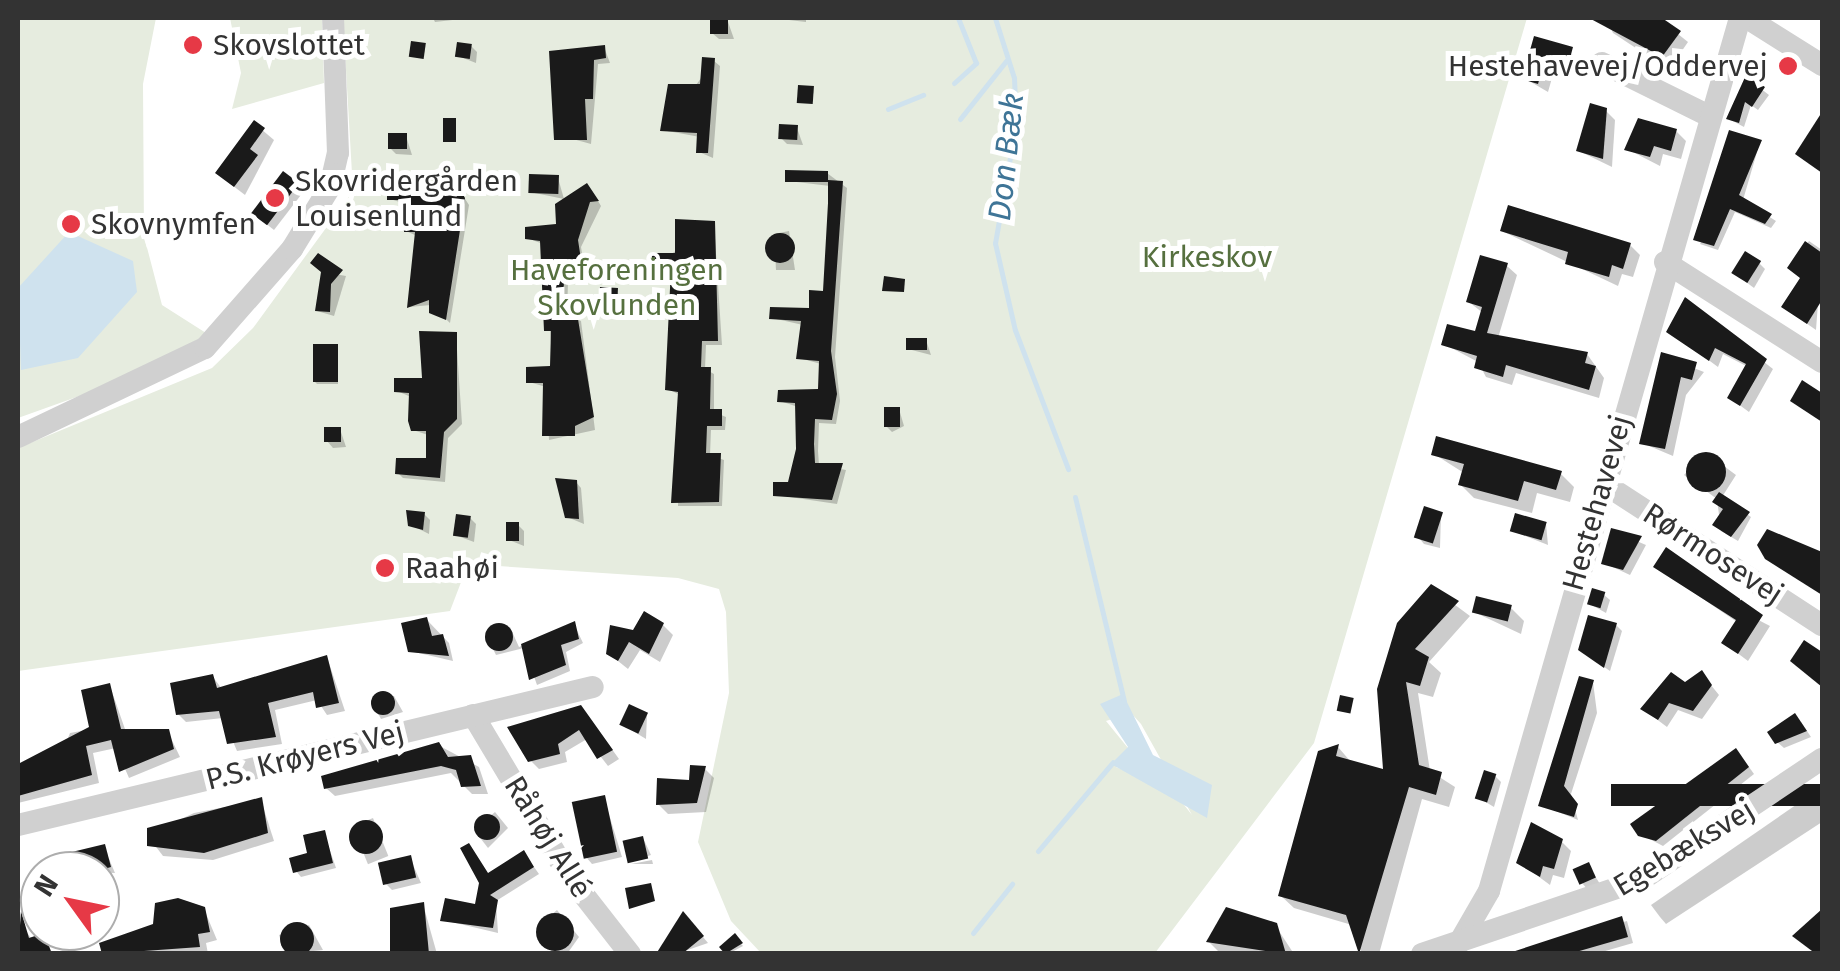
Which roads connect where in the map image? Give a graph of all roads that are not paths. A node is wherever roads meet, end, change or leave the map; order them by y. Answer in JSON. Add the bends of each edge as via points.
{"nodes":[{"id":1,"x":333,"y":18,"type":"edge"},
{"id":2,"x":1743,"y":18,"type":"edge"},
{"id":3,"x":1602,"y":63,"type":"dead end"},
{"id":4,"x":1822,"y":65,"type":"edge"},
{"id":5,"x":1707,"y":115,"type":"junction"},
{"id":6,"x":1665,"y":262,"type":"junction"},
{"id":7,"x":1822,"y":362,"type":"edge"},
{"id":8,"x":18,"y":437,"type":"edge"},
{"id":9,"x":1602,"y":483,"type":"junction"},
{"id":10,"x":1822,"y":625,"type":"edge"},
{"id":11,"x":593,"y":686,"type":"dead end"},
{"id":12,"x":473,"y":715,"type":"junction"},
{"id":13,"x":1822,"y":759,"type":"edge"},
{"id":14,"x":18,"y":825,"type":"edge"},
{"id":15,"x":1489,"y":891,"type":"junction"},
{"id":16,"x":1524,"y":924,"type":"junction"},
{"id":17,"x":1459,"y":943,"type":"junction"},
{"id":18,"x":630,"y":954,"type":"edge"},
{"id":19,"x":1422,"y":954,"type":"edge"}],
"edges":[{"from":1,"to":8,"type":"street","via":[[338,153],[316,216],[205,348]]},
{"from":2,"to":4,"type":"street"},
{"from":2,"to":5,"type":"street","name":"Hestehavevej"},
{"from":3,"to":5,"type":"street"},
{"from":5,"to":6,"type":"street","name":"Hestehavevej"},
{"from":6,"to":7,"type":"street"},
{"from":6,"to":9,"type":"street","name":"Hestehavevej"},
{"from":9,"to":10,"type":"street","name":"Rørmosevej"},
{"from":9,"to":15,"type":"street","name":"Hestehavevej"},
{"from":11,"to":12,"type":"street","name":"P.S. Krøyers Vej"},
{"from":12,"to":14,"type":"street","name":"P.S. Krøyers Vej"},
{"from":12,"to":18,"type":"street","name":"Råhøj Allé","via":[[568,876]]},
{"from":13,"to":16,"type":"street","name":"Egebæksvej","via":[[1641,880]]},
{"from":15,"to":16,"type":"street"},
{"from":15,"to":17,"type":"street","name":"Hestehavevej"},
{"from":16,"to":17,"type":"street","name":"Egebæksvej"},
{"from":17,"to":19,"type":"street","name":"Egebæksvej"}]}
